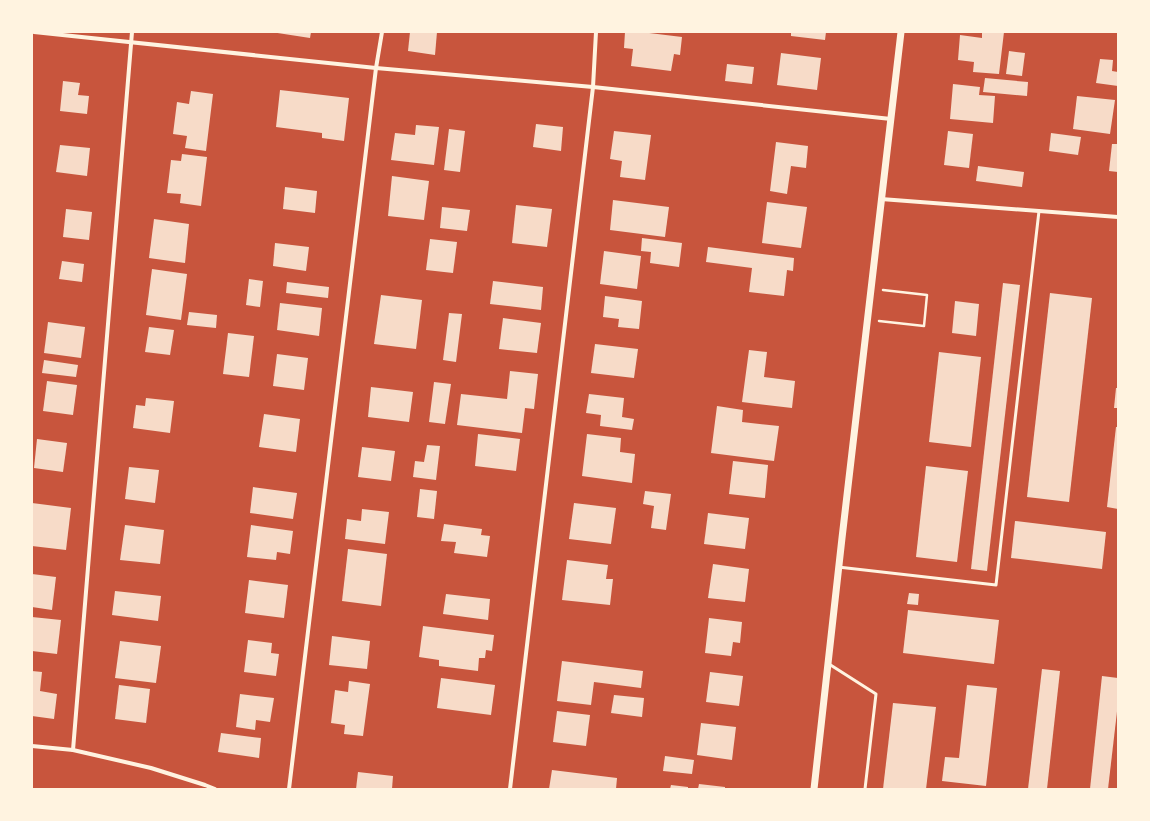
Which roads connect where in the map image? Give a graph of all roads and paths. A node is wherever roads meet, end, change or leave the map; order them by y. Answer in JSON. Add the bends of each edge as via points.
{"nodes":[{"id":1,"x":34,"y":32,"type":"edge"},
{"id":2,"x":132,"y":32,"type":"edge"},
{"id":3,"x":382,"y":32,"type":"edge"},
{"id":4,"x":596,"y":32,"type":"edge"},
{"id":5,"x":901,"y":32,"type":"edge"},
{"id":6,"x":131,"y":42,"type":"junction"},
{"id":7,"x":376,"y":68,"type":"junction"},
{"id":8,"x":593,"y":87,"type":"junction"},
{"id":9,"x":891,"y":118,"type":"junction"},
{"id":10,"x":881,"y":199,"type":"junction"},
{"id":11,"x":1039,"y":211,"type":"junction"},
{"id":12,"x":1118,"y":218,"type":"edge"},
{"id":13,"x":871,"y":289,"type":"junction"},
{"id":14,"x":867,"y":320,"type":"junction"},
{"id":15,"x":838,"y":567,"type":"junction"},
{"id":16,"x":827,"y":663,"type":"junction"},
{"id":17,"x":32,"y":746,"type":"edge"},
{"id":18,"x":73,"y":750,"type":"junction"},
{"id":19,"x":214,"y":789,"type":"edge"},
{"id":20,"x":289,"y":789,"type":"edge"},
{"id":21,"x":510,"y":789,"type":"edge"},
{"id":22,"x":814,"y":789,"type":"edge"},
{"id":23,"x":865,"y":789,"type":"edge"}],
"edges":[{"from":1,"to":6,"type":"street"},
{"from":2,"to":6,"type":"street"},
{"from":3,"to":7,"type":"street"},
{"from":4,"to":8,"type":"street"},
{"from":5,"to":9,"type":"street"},
{"from":6,"to":7,"type":"street"},
{"from":6,"to":18,"type":"street"},
{"from":7,"to":8,"type":"street"},
{"from":7,"to":20,"type":"street"},
{"from":8,"to":9,"type":"street"},
{"from":8,"to":21,"type":"street"},
{"from":9,"to":10,"type":"street"},
{"from":10,"to":11,"type":"street"},
{"from":10,"to":13,"type":"street"},
{"from":11,"to":12,"type":"street"},
{"from":11,"to":15,"type":"lane","via":[[996,585]]},
{"from":13,"to":14,"type":"street"},
{"from":13,"to":14,"type":"path","via":[[927,295],[924,326]]},
{"from":14,"to":15,"type":"street"},
{"from":15,"to":16,"type":"street"},
{"from":16,"to":22,"type":"street"},
{"from":16,"to":23,"type":"lane","via":[[876,694]]},
{"from":17,"to":18,"type":"street"},
{"from":18,"to":19,"type":"street","via":[[151,768]]}]}
